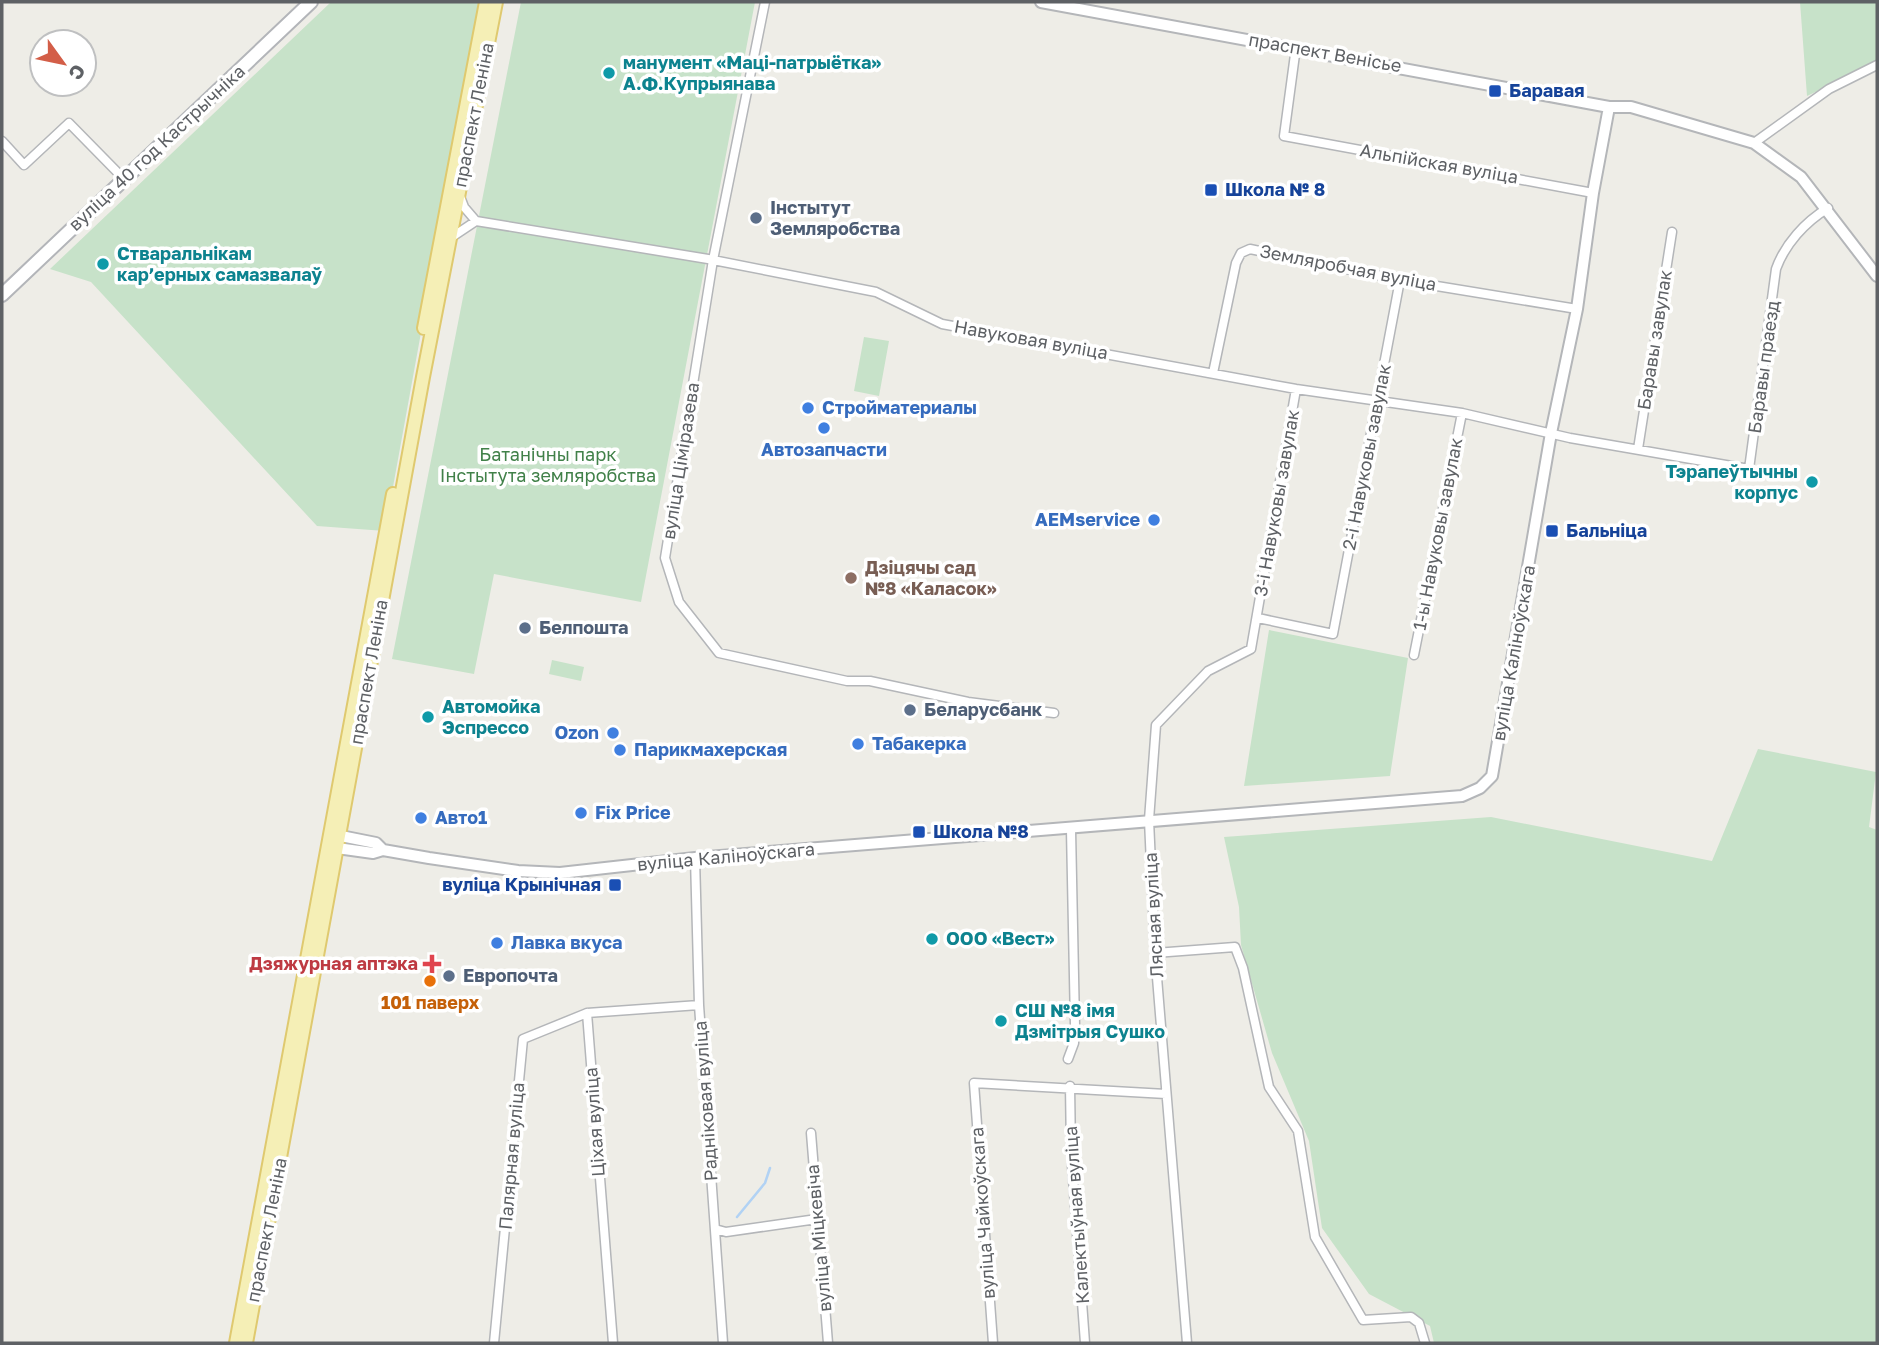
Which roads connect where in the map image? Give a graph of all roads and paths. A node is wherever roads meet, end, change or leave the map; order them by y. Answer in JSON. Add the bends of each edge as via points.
{"nodes":[{"id":1,"x":312,"y":2,"type":"edge"},
{"id":2,"x":486,"y":2,"type":"edge"},
{"id":3,"x":496,"y":2,"type":"edge"},
{"id":4,"x":765,"y":2,"type":"edge"},
{"id":5,"x":1041,"y":2,"type":"edge"},
{"id":6,"x":1296,"y":47,"type":"junction"},
{"id":7,"x":1877,"y":65,"type":"edge"},
{"id":8,"x":1609,"y":107,"type":"junction"},
{"id":9,"x":2,"y":141,"type":"edge"},
{"id":10,"x":1754,"y":144,"type":"junction"},
{"id":11,"x":124,"y":179,"type":"junction"},
{"id":12,"x":1593,"y":193,"type":"junction"},
{"id":13,"x":459,"y":194,"type":"junction"},
{"id":14,"x":1828,"y":208,"type":"junction"},
{"id":15,"x":476,"y":221,"type":"junction"},
{"id":16,"x":1672,"y":232,"type":"dead end"},
{"id":17,"x":451,"y":238,"type":"junction"},
{"id":18,"x":713,"y":260,"type":"junction"},
{"id":19,"x":1877,"y":276,"type":"edge"},
{"id":20,"x":1400,"y":280,"type":"junction"},
{"id":21,"x":2,"y":295,"type":"edge"},
{"id":22,"x":1577,"y":309,"type":"junction"},
{"id":23,"x":1213,"y":373,"type":"junction"},
{"id":24,"x":1296,"y":389,"type":"junction"},
{"id":25,"x":1378,"y":401,"type":"junction"},
{"id":26,"x":1462,"y":413,"type":"junction"},
{"id":27,"x":1550,"y":433,"type":"junction"},
{"id":28,"x":1638,"y":449,"type":"junction"},
{"id":29,"x":1258,"y":618,"type":"junction"},
{"id":30,"x":1414,"y":655,"type":"dead end"},
{"id":31,"x":1055,"y":713,"type":"dead end"},
{"id":32,"x":1149,"y":820,"type":"junction"},
{"id":33,"x":1071,"y":830,"type":"junction"},
{"id":34,"x":334,"y":841,"type":"junction"},
{"id":35,"x":695,"y":858,"type":"junction"},
{"id":36,"x":1155,"y":953,"type":"junction"},
{"id":37,"x":699,"y":1004,"type":"junction"},
{"id":38,"x":587,"y":1013,"type":"junction"},
{"id":39,"x":1068,"y":1059,"type":"dead end"},
{"id":40,"x":1070,"y":1086,"type":"junction"},
{"id":41,"x":1166,"y":1094,"type":"junction"},
{"id":42,"x":811,"y":1133,"type":"dead end"},
{"id":43,"x":817,"y":1219,"type":"junction"},
{"id":44,"x":715,"y":1229,"type":"junction"},
{"id":45,"x":236,"y":1343,"type":"edge"},
{"id":46,"x":246,"y":1343,"type":"edge"},
{"id":47,"x":494,"y":1343,"type":"edge"},
{"id":48,"x":613,"y":1343,"type":"edge"},
{"id":49,"x":723,"y":1343,"type":"edge"},
{"id":50,"x":828,"y":1343,"type":"edge"},
{"id":51,"x":993,"y":1343,"type":"edge"},
{"id":52,"x":1085,"y":1343,"type":"edge"},
{"id":53,"x":1187,"y":1343,"type":"edge"},
{"id":54,"x":1425,"y":1343,"type":"edge"}],
"edges":[{"from":1,"to":11,"type":"main road","name":"вуліца 40 год Кастрычніка"},
{"from":2,"to":34,"type":"main road","name":"праспект Леніна"},
{"from":3,"to":13,"type":"main road","name":"праспект Леніна"},
{"from":4,"to":18,"type":"street","name":"вуліца Ціміразева"},
{"from":5,"to":6,"type":"street","name":"праспект Венісье"},
{"from":6,"to":8,"type":"street","name":"праспект Венісье"},
{"from":6,"to":12,"type":"street","name":"Альпійская вуліца","via":[[1284,135]]},
{"from":7,"to":10,"type":"street","via":[[1829,89]]},
{"from":8,"to":10,"type":"street","name":"праспект Венісье","via":[[1642,109]]},
{"from":8,"to":12,"type":"street","name":"вуліца Каліноўскага"},
{"from":9,"to":11,"type":"street","via":[[24,165],[69,123]]},
{"from":10,"to":14,"type":"street","name":"праспект Венісье","via":[[1801,177]]},
{"from":11,"to":21,"type":"main road","name":"вуліца 40 год Кастрычніка"},
{"from":12,"to":22,"type":"street","name":"вуліца Каліноўскага"},
{"from":13,"to":15,"type":"street"},
{"from":13,"to":17,"type":"main road","name":"праспект Леніна"},
{"from":14,"to":19,"type":"street","name":"праспект Венісье"},
{"from":14,"to":28,"type":"street","name":"Баравы праезд","via":[[1810,219],[1781,255],[1776,270],[1749,470]]},
{"from":15,"to":17,"type":"street"},
{"from":15,"to":18,"type":"street","name":"Навуковая вуліца"},
{"from":16,"to":28,"type":"street","name":"Баравы завулак"},
{"from":17,"to":34,"type":"main road","name":"праспект Леніна"},
{"from":18,"to":23,"type":"street","name":"Навуковая вуліца","via":[[876,292],[942,324]]},
{"from":18,"to":31,"type":"street","name":"вуліца Ціміразева","via":[[665,558],[679,602],[701,633],[719,653],[847,681]]},
{"from":20,"to":22,"type":"street","name":"Земляробчая вуліца"},
{"from":20,"to":23,"type":"street","name":"Земляробчая вуліца","via":[[1250,249],[1241,253]]},
{"from":20,"to":25,"type":"street","name":"2-і Навуковы завулак"},
{"from":22,"to":27,"type":"street","name":"вуліца Каліноўскага"},
{"from":23,"to":24,"type":"street","name":"Навуковая вуліца"},
{"from":24,"to":25,"type":"street","name":"Навуковая вуліца"},
{"from":24,"to":29,"type":"street","name":"3-і Навуковы завулак"},
{"from":25,"to":26,"type":"street","name":"Навуковая вуліца"},
{"from":25,"to":29,"type":"street","name":"2-і Навуковы завулак","via":[[1333,634]]},
{"from":26,"to":27,"type":"street","name":"Навуковая вуліца"},
{"from":26,"to":30,"type":"street","name":"1-ы Навуковы завулак"},
{"from":27,"to":28,"type":"street","name":"Баравы праезд"},
{"from":27,"to":32,"type":"street","name":"вуліца Каліноўскага","via":[[1492,776],[1462,796]]},
{"from":29,"to":32,"type":"street","name":"Лясная вуліца","via":[[1251,649],[1208,671],[1156,725]]},
{"from":32,"to":33,"type":"street","name":"вуліца Каліноўскага"},
{"from":32,"to":36,"type":"street","name":"Лясная вуліца"},
{"from":33,"to":35,"type":"street","name":"вуліца Каліноўскага"},
{"from":33,"to":39,"type":"street","via":[[1075,1025]]},
{"from":34,"to":35,"type":"street","name":"вуліца Каліноўскага","via":[[376,844],[383,850],[536,873]]},
{"from":34,"to":45,"type":"main road","name":"праспект Леніна"},
{"from":34,"to":46,"type":"main road","name":"праспект Леніна"},
{"from":35,"to":37,"type":"street","name":"Радніковая вуліца"},
{"from":36,"to":41,"type":"street","name":"Лясная вуліца"},
{"from":36,"to":54,"type":"street","via":[[1235,947],[1269,1087],[1298,1131],[1315,1237],[1363,1320],[1411,1317],[1419,1323]]},
{"from":37,"to":38,"type":"street"},
{"from":37,"to":44,"type":"street","name":"Радніковая вуліца"},
{"from":38,"to":47,"type":"street","name":"Палярная вуліца","via":[[523,1039]]},
{"from":38,"to":48,"type":"street","name":"Ціхая вуліца"},
{"from":40,"to":41,"type":"street"},
{"from":40,"to":51,"type":"street","name":"вуліца Чайкоўскага","via":[[974,1083]]},
{"from":40,"to":52,"type":"street","name":"Калектыўная вуліца"},
{"from":41,"to":53,"type":"street","name":"Лясная вуліца"},
{"from":42,"to":43,"type":"street","name":"вуліца Міцкевіча"},
{"from":43,"to":44,"type":"street","via":[[726,1232]]},
{"from":43,"to":50,"type":"street","name":"вуліца Міцкевіча"},
{"from":44,"to":49,"type":"street","name":"Радніковая вуліца"}]}
